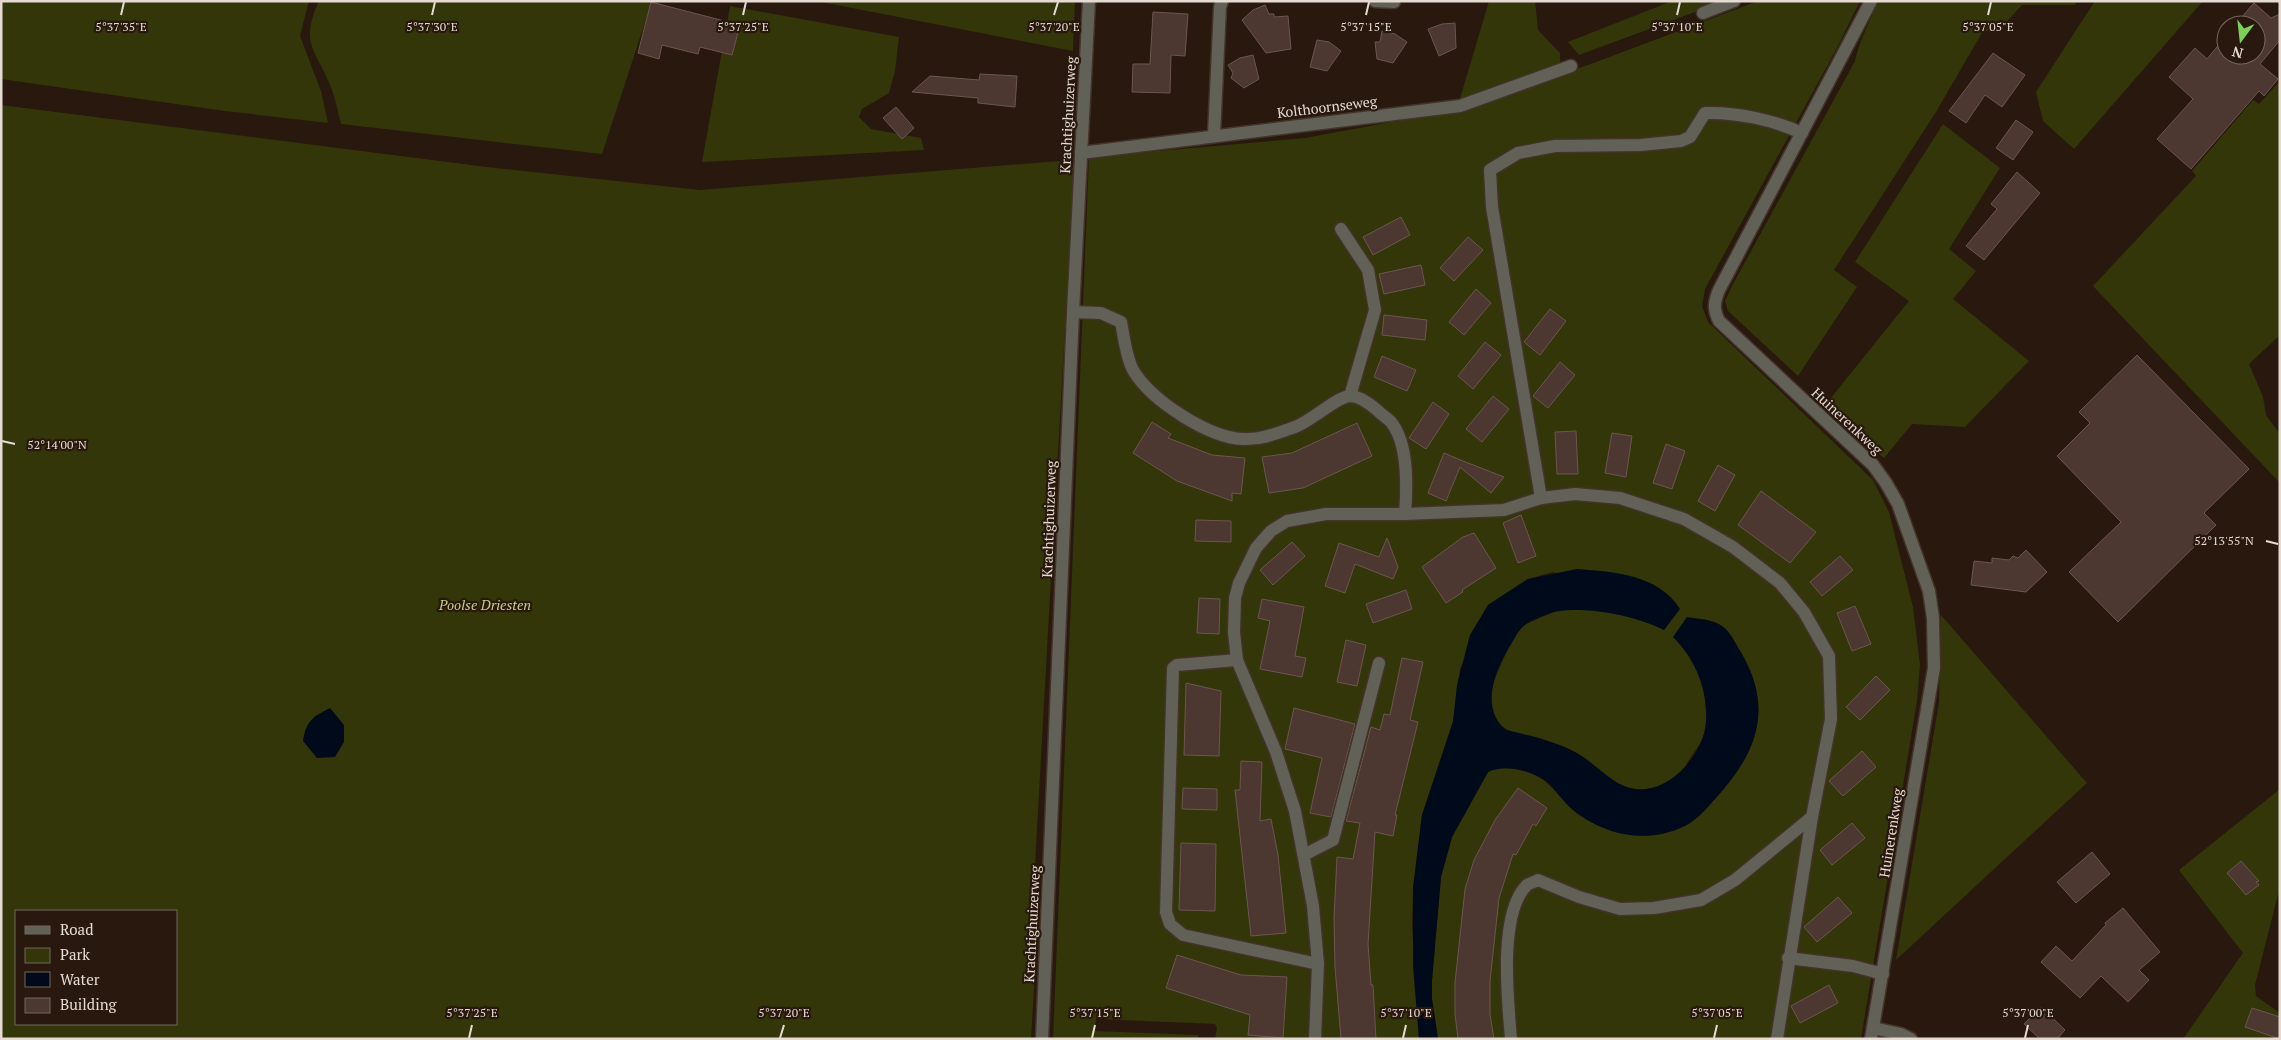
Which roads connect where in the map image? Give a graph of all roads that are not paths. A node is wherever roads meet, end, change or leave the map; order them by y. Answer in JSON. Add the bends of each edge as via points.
{"nodes":[{"id":1,"x":1089,"y":1,"type":"edge"},
{"id":2,"x":1222,"y":1,"type":"edge"},
{"id":3,"x":1375,"y":1,"type":"edge"},
{"id":4,"x":1734,"y":1,"type":"edge"},
{"id":5,"x":1871,"y":1,"type":"edge"},
{"id":6,"x":1394,"y":2,"type":"edge"},
{"id":7,"x":1703,"y":13,"type":"dead end"},
{"id":8,"x":1571,"y":66,"type":"dead end"},
{"id":9,"x":1802,"y":133,"type":"junction"},
{"id":10,"x":1214,"y":135,"type":"junction"},
{"id":11,"x":1081,"y":153,"type":"junction"},
{"id":12,"x":1341,"y":229,"type":"dead end"},
{"id":13,"x":1073,"y":312,"type":"junction"},
{"id":14,"x":1350,"y":396,"type":"junction"},
{"id":15,"x":1541,"y":498,"type":"junction"},
{"id":16,"x":1405,"y":514,"type":"junction"},
{"id":17,"x":1237,"y":660,"type":"junction"},
{"id":18,"x":1379,"y":663,"type":"dead end"},
{"id":19,"x":1812,"y":817,"type":"junction"},
{"id":20,"x":1304,"y":856,"type":"junction"},
{"id":21,"x":1788,"y":958,"type":"junction"},
{"id":22,"x":1318,"y":964,"type":"junction"},
{"id":23,"x":1883,"y":974,"type":"junction"},
{"id":24,"x":1872,"y":1034,"type":"edge"},
{"id":25,"x":1042,"y":1039,"type":"edge"},
{"id":26,"x":1315,"y":1039,"type":"edge"},
{"id":27,"x":1511,"y":1039,"type":"edge"},
{"id":28,"x":1777,"y":1039,"type":"edge"},
{"id":29,"x":1911,"y":1039,"type":"edge"}],
"edges":[{"from":1,"to":11,"type":"street","name":"Krachtighuizerweg"},
{"from":2,"to":10,"type":"street"},
{"from":3,"to":6,"type":"street"},
{"from":4,"to":7,"type":"street"},
{"from":5,"to":9,"type":"street","name":"Huinerenkweg"},
{"from":8,"to":10,"type":"street","name":"Kolthoornseweg","via":[[1460,106]]},
{"from":9,"to":15,"type":"street","via":[[1786,126],[1724,112],[1705,112],[1690,137],[1681,141],[1555,146],[1518,153],[1490,170],[1492,207]]},
{"from":9,"to":23,"type":"street","name":"Huinerenkweg","via":[[1719,290],[1714,311],[1719,321],[1874,465],[1898,504],[1929,591],[1934,668]]},
{"from":10,"to":11,"type":"street","name":"Kolthoornseweg"},
{"from":11,"to":13,"type":"street","name":"Krachtighuizerweg"},
{"from":12,"to":14,"type":"street","via":[[1368,270],[1375,310]]},
{"from":13,"to":14,"type":"street","via":[[1101,313],[1121,322],[1133,370],[1147,386],[1187,418],[1226,435],[1243,439],[1266,437],[1298,426],[1338,400]]},
{"from":13,"to":25,"type":"street","name":"Krachtighuizerweg"},
{"from":14,"to":16,"type":"street","via":[[1368,402],[1392,423],[1403,450],[1407,480]]},
{"from":15,"to":16,"type":"street","via":[[1504,510]]},
{"from":15,"to":19,"type":"street","via":[[1575,494],[1620,498],[1684,519],[1733,548],[1780,583],[1804,612],[1829,656],[1831,719]]},
{"from":16,"to":17,"type":"street","via":[[1326,514],[1288,521],[1271,531],[1256,548],[1235,598]]},
{"from":17,"to":20,"type":"street","via":[[1276,752],[1295,811]]},
{"from":17,"to":22,"type":"street","via":[[1177,664],[1173,668],[1166,912],[1170,924],[1182,935]]},
{"from":18,"to":20,"type":"street","via":[[1333,840]]},
{"from":19,"to":21,"type":"street"},
{"from":19,"to":27,"type":"street","via":[[1735,880],[1701,900],[1654,908],[1620,909],[1538,880],[1528,885],[1515,906],[1506,967]]},
{"from":20,"to":22,"type":"street"},
{"from":21,"to":23,"type":"street","via":[[1853,966]]},
{"from":21,"to":28,"type":"street"},
{"from":22,"to":26,"type":"street"},
{"from":23,"to":24,"type":"street","name":"Huinerenkweg"},
{"from":24,"to":29,"type":"street","via":[[1901,1034]]}]}
